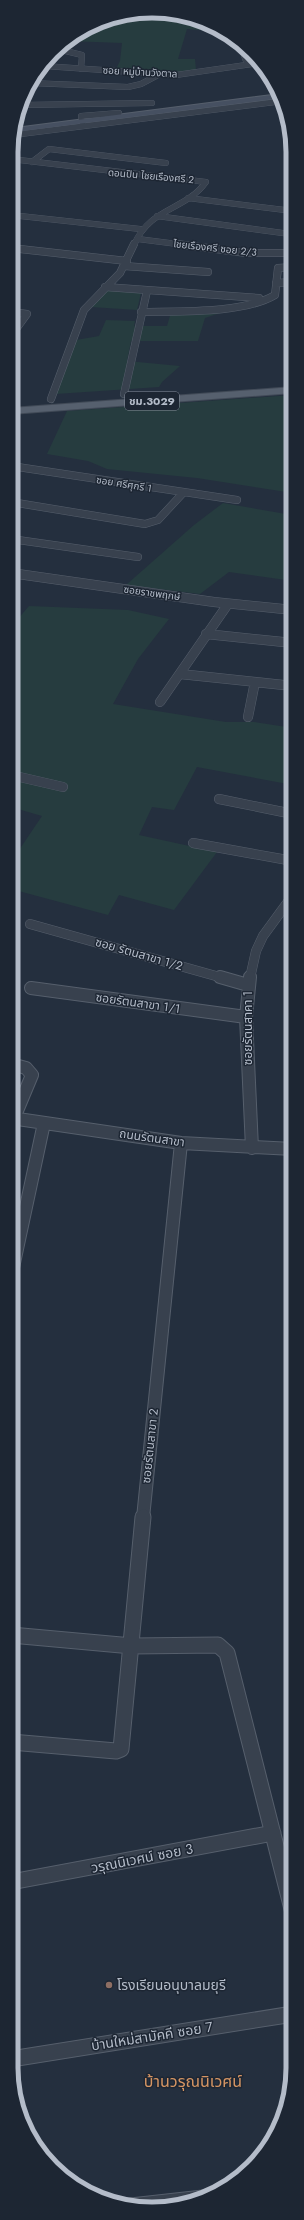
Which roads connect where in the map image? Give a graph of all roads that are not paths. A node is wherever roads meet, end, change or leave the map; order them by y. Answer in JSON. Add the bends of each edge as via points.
{"nodes":[{"id":1,"x":65,"y":50,"type":"edge"},
{"id":2,"x":244,"y":54,"type":"edge"},
{"id":3,"x":247,"y":64,"type":"junction"},
{"id":4,"x":253,"y":64,"type":"edge"},
{"id":5,"x":49,"y":66,"type":"edge"},
{"id":6,"x":81,"y":69,"type":"junction"},
{"id":7,"x":159,"y":75,"type":"junction"},
{"id":8,"x":37,"y":83,"type":"edge"},
{"id":9,"x":274,"y":97,"type":"edge"},
{"id":10,"x":276,"y":102,"type":"edge"},
{"id":11,"x":152,"y":103,"type":"dead end"},
{"id":12,"x":27,"y":105,"type":"edge"},
{"id":13,"x":119,"y":113,"type":"dead end"},
{"id":14,"x":82,"y":122,"type":"junction"},
{"id":15,"x":20,"y":129,"type":"edge"},
{"id":16,"x":20,"y":134,"type":"edge"},
{"id":17,"x":18,"y":160,"type":"edge"},
{"id":18,"x":32,"y":162,"type":"junction"},
{"id":19,"x":166,"y":163,"type":"dead end"},
{"id":20,"x":188,"y":198,"type":"junction"},
{"id":21,"x":286,"y":210,"type":"edge"},
{"id":22,"x":18,"y":216,"type":"edge"},
{"id":23,"x":157,"y":216,"type":"junction"},
{"id":24,"x":140,"y":229,"type":"junction"},
{"id":25,"x":286,"y":231,"type":"edge"},
{"id":26,"x":138,"y":239,"type":"junction"},
{"id":27,"x":18,"y":249,"type":"edge"},
{"id":28,"x":286,"y":253,"type":"edge"},
{"id":29,"x":126,"y":264,"type":"junction"},
{"id":30,"x":286,"y":268,"type":"edge"},
{"id":31,"x":208,"y":272,"type":"dead end"},
{"id":32,"x":286,"y":282,"type":"edge"},
{"id":33,"x":276,"y":283,"type":"junction"},
{"id":34,"x":105,"y":287,"type":"junction"},
{"id":35,"x":147,"y":291,"type":"junction"},
{"id":36,"x":269,"y":299,"type":"junction"},
{"id":37,"x":141,"y":312,"type":"junction"},
{"id":38,"x":18,"y":313,"type":"edge"},
{"id":39,"x":18,"y":326,"type":"edge"},
{"id":40,"x":286,"y":382,"type":"edge"},
{"id":41,"x":286,"y":391,"type":"edge"},
{"id":42,"x":124,"y":394,"type":"junction"},
{"id":43,"x":52,"y":399,"type":"junction"},
{"id":44,"x":18,"y":401,"type":"edge"},
{"id":45,"x":18,"y":410,"type":"edge"},
{"id":46,"x":18,"y":467,"type":"edge"},
{"id":47,"x":183,"y":493,"type":"junction"},
{"id":48,"x":237,"y":500,"type":"dead end"},
{"id":49,"x":18,"y":503,"type":"edge"},
{"id":50,"x":18,"y":540,"type":"edge"},
{"id":51,"x":138,"y":557,"type":"dead end"},
{"id":52,"x":18,"y":574,"type":"edge"},
{"id":53,"x":228,"y":604,"type":"junction"},
{"id":54,"x":286,"y":609,"type":"edge"},
{"id":55,"x":206,"y":634,"type":"junction"},
{"id":56,"x":286,"y":642,"type":"edge"},
{"id":57,"x":180,"y":674,"type":"junction"},
{"id":58,"x":255,"y":682,"type":"junction"},
{"id":59,"x":286,"y":685,"type":"edge"},
{"id":60,"x":160,"y":702,"type":"dead end"},
{"id":61,"x":248,"y":717,"type":"dead end"},
{"id":62,"x":18,"y":777,"type":"edge"},
{"id":63,"x":63,"y":787,"type":"dead end"},
{"id":64,"x":219,"y":799,"type":"dead end"},
{"id":65,"x":286,"y":813,"type":"edge"},
{"id":66,"x":193,"y":843,"type":"dead end"},
{"id":67,"x":286,"y":860,"type":"edge"},
{"id":68,"x":286,"y":905,"type":"edge"},
{"id":69,"x":30,"y":924,"type":"dead end"},
{"id":70,"x":248,"y":985,"type":"junction"},
{"id":71,"x":31,"y":988,"type":"dead end"},
{"id":72,"x":246,"y":1017,"type":"junction"},
{"id":73,"x":18,"y":1066,"type":"edge"},
{"id":74,"x":18,"y":1107,"type":"edge"},
{"id":75,"x":18,"y":1119,"type":"edge"},
{"id":76,"x":44,"y":1123,"type":"junction"},
{"id":77,"x":181,"y":1143,"type":"junction"},
{"id":78,"x":252,"y":1148,"type":"junction"},
{"id":79,"x":286,"y":1149,"type":"edge"},
{"id":80,"x":18,"y":1244,"type":"edge"},
{"id":81,"x":18,"y":1636,"type":"edge"},
{"id":82,"x":132,"y":1646,"type":"junction"},
{"id":83,"x":18,"y":1743,"type":"edge"},
{"id":84,"x":273,"y":1833,"type":"junction"},
{"id":85,"x":18,"y":1881,"type":"edge"},
{"id":86,"x":286,"y":1885,"type":"edge"},
{"id":87,"x":286,"y":2015,"type":"edge"},
{"id":88,"x":18,"y":2058,"type":"edge"}],
"edges":[{"from":1,"to":6,"type":"street","via":[[82,55]]},
{"from":2,"to":3,"type":"street"},
{"from":3,"to":4,"type":"street","name":"ซอย หมู่บ้านวังตาล"},
{"from":3,"to":7,"type":"street","name":"ซอย หมู่บ้านวังตาล","via":[[187,74]]},
{"from":5,"to":6,"type":"street","name":"ซอย หมู่บ้านวังตาล"},
{"from":6,"to":7,"type":"street","name":"ซอย หมู่บ้านวังตาล"},
{"from":7,"to":8,"type":"street","via":[[141,84],[128,86]]},
{"from":9,"to":14,"type":"street"},
{"from":10,"to":16,"type":"street"},
{"from":11,"to":12,"type":"street"},
{"from":13,"to":14,"type":"street","via":[[81,116]]},
{"from":14,"to":15,"type":"street"},
{"from":17,"to":18,"type":"street","name":"ดอนปิน ไชยเรืองศรี 2"},
{"from":18,"to":19,"type":"street","via":[[49,149]]},
{"from":18,"to":20,"type":"street","name":"ดอนปิน ไชยเรืองศรี 2","via":[[206,182]]},
{"from":20,"to":21,"type":"street"},
{"from":20,"to":23,"type":"street","name":"ดอนปิน ไชยเรืองศรี 2"},
{"from":22,"to":24,"type":"street"},
{"from":23,"to":24,"type":"street","name":"ดอนปิน ไชยเรืองศรี 2"},
{"from":23,"to":25,"type":"street"},
{"from":24,"to":26,"type":"street"},
{"from":26,"to":28,"type":"street","name":"ไชยเรืองศรี ซอย 2/3","via":[[246,253]]},
{"from":26,"to":29,"type":"street"},
{"from":27,"to":29,"type":"street"},
{"from":29,"to":31,"type":"street"},
{"from":29,"to":34,"type":"street"},
{"from":30,"to":33,"type":"street","via":[[278,268]]},
{"from":32,"to":33,"type":"street"},
{"from":33,"to":36,"type":"street","via":[[275,295]]},
{"from":34,"to":35,"type":"street"},
{"from":34,"to":43,"type":"street","via":[[84,310]]},
{"from":35,"to":36,"type":"street"},
{"from":35,"to":37,"type":"street"},
{"from":36,"to":37,"type":"street","via":[[230,307]]},
{"from":37,"to":42,"type":"street"},
{"from":38,"to":39,"type":"street","via":[[27,314]]},
{"from":40,"to":42,"type":"main road","number":"ชม.3029"},
{"from":41,"to":45,"type":"main road","number":"ชม.3029"},
{"from":42,"to":43,"type":"main road","number":"ชม.3029"},
{"from":43,"to":44,"type":"main road","number":"ชม.3029"},
{"from":46,"to":47,"type":"street","name":"ซอย ศรีศุกรี 1"},
{"from":47,"to":48,"type":"street","name":"ซอย ศรีศุกรี 1"},
{"from":47,"to":49,"type":"street","via":[[158,520],[145,524]]},
{"from":50,"to":51,"type":"street"},
{"from":52,"to":53,"type":"street","name":"ซอยราชพฤกษ์"},
{"from":53,"to":54,"type":"street","name":"ซอยราชพฤกษ์"},
{"from":53,"to":55,"type":"street"},
{"from":55,"to":56,"type":"street"},
{"from":55,"to":57,"type":"street"},
{"from":57,"to":58,"type":"street"},
{"from":57,"to":60,"type":"street"},
{"from":58,"to":59,"type":"street"},
{"from":58,"to":61,"type":"street"},
{"from":62,"to":63,"type":"street"},
{"from":64,"to":65,"type":"street"},
{"from":66,"to":67,"type":"street"},
{"from":68,"to":70,"type":"street","name":"ซอยรัตนสาคา 1","via":[[263,936],[256,951]]},
{"from":69,"to":70,"type":"street","name":"ซอย รัตนสาขา 1/2"},
{"from":70,"to":72,"type":"street","name":"ซอยรัตนสาคา 1"},
{"from":71,"to":72,"type":"street","name":"ซอยรัตนสาขา 1/1"},
{"from":72,"to":78,"type":"street","name":"ซอยรัตนสาคา 1"},
{"from":73,"to":74,"type":"street","via":[[26,1068],[32,1075]]},
{"from":75,"to":76,"type":"street","name":"ถนนรัตนสาขา"},
{"from":76,"to":77,"type":"street","name":"ถนนรัตนสาขา"},
{"from":76,"to":80,"type":"street"},
{"from":77,"to":78,"type":"street","name":"ถนนรัตนสาขา"},
{"from":77,"to":82,"type":"street","name":"ซอยรัตนสาขา 2"},
{"from":78,"to":79,"type":"street","name":"ถนนรัตนสาขา"},
{"from":81,"to":82,"type":"street"},
{"from":82,"to":83,"type":"street","name":"ซอยรัตนสาขา 2","via":[[121,1749],[116,1751]]},
{"from":82,"to":84,"type":"street","via":[[218,1645],[227,1653]]},
{"from":84,"to":85,"type":"street","name":"วรุณนิเวศน์ ซอย 3"},
{"from":84,"to":86,"type":"street"},
{"from":87,"to":88,"type":"street","name":"บ้านใหม่สามัคคี ซอย 7"}]}
